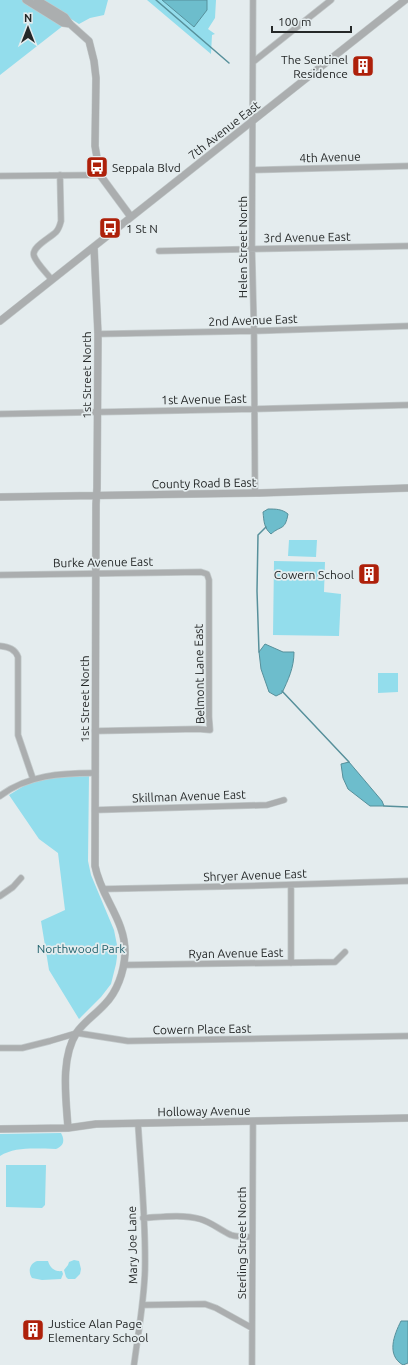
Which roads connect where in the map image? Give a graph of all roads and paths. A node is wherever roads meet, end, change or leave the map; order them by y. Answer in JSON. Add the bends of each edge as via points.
{"nodes":[{"id":1,"x":26,"y":0,"type":"edge"},
{"id":2,"x":37,"y":0,"type":"edge"},
{"id":3,"x":253,"y":0,"type":"edge"},
{"id":4,"x":331,"y":0,"type":"edge"},
{"id":5,"x":405,"y":0,"type":"edge"},
{"id":6,"x":70,"y":24,"type":"junction"},
{"id":7,"x":253,"y":62,"type":"junction"},
{"id":8,"x":253,"y":121,"type":"junction"},
{"id":9,"x":408,"y":166,"type":"edge"},
{"id":10,"x":253,"y":170,"type":"junction"},
{"id":11,"x":60,"y":175,"type":"junction"},
{"id":12,"x":100,"y":175,"type":"junction"},
{"id":13,"x":0,"y":176,"type":"edge"},
{"id":14,"x":132,"y":217,"type":"junction"},
{"id":15,"x":408,"y":246,"type":"edge"},
{"id":16,"x":94,"y":247,"type":"junction"},
{"id":17,"x":252,"y":249,"type":"junction"},
{"id":18,"x":159,"y":251,"type":"dead end"},
{"id":19,"x":51,"y":279,"type":"junction"},
{"id":20,"x":0,"y":321,"type":"edge"},
{"id":21,"x":408,"y":326,"type":"edge"},
{"id":22,"x":254,"y":331,"type":"junction"},
{"id":23,"x":98,"y":334,"type":"junction"},
{"id":24,"x":408,"y":405,"type":"edge"},
{"id":25,"x":254,"y":409,"type":"junction"},
{"id":26,"x":98,"y":412,"type":"junction"},
{"id":27,"x":0,"y":414,"type":"edge"},
{"id":28,"x":408,"y":488,"type":"edge"},
{"id":29,"x":254,"y":493,"type":"junction"},
{"id":30,"x":96,"y":496,"type":"junction"},
{"id":31,"x":0,"y":497,"type":"edge"},
{"id":32,"x":96,"y":574,"type":"junction"},
{"id":33,"x":207,"y":574,"type":"joint"},
{"id":34,"x":0,"y":575,"type":"edge"},
{"id":35,"x":0,"y":646,"type":"edge"},
{"id":36,"x":95,"y":731,"type":"junction"},
{"id":37,"x":94,"y":773,"type":"junction"},
{"id":38,"x":33,"y":779,"type":"junction"},
{"id":39,"x":0,"y":796,"type":"edge"},
{"id":40,"x":284,"y":800,"type":"dead end"},
{"id":41,"x":95,"y":810,"type":"junction"},
{"id":42,"x":21,"y":878,"type":"dead end"},
{"id":43,"x":408,"y":881,"type":"edge"},
{"id":44,"x":291,"y":885,"type":"junction"},
{"id":45,"x":103,"y":889,"type":"junction"},
{"id":46,"x":0,"y":896,"type":"edge"},
{"id":47,"x":345,"y":952,"type":"dead end"},
{"id":48,"x":291,"y":963,"type":"junction"},
{"id":49,"x":124,"y":965,"type":"junction"},
{"id":50,"x":77,"y":1033,"type":"junction"},
{"id":51,"x":408,"y":1036,"type":"edge"},
{"id":52,"x":0,"y":1048,"type":"edge"},
{"id":53,"x":408,"y":1118,"type":"edge"},
{"id":54,"x":253,"y":1121,"type":"junction"},
{"id":55,"x":138,"y":1123,"type":"junction"},
{"id":56,"x":68,"y":1128,"type":"junction"},
{"id":57,"x":0,"y":1129,"type":"edge"},
{"id":58,"x":143,"y":1218,"type":"junction"},
{"id":59,"x":252,"y":1237,"type":"junction"},
{"id":60,"x":142,"y":1305,"type":"junction"},
{"id":61,"x":252,"y":1328,"type":"junction"},
{"id":62,"x":134,"y":1365,"type":"edge"},
{"id":63,"x":252,"y":1365,"type":"edge"}],
"edges":[{"from":1,"to":6,"type":"street"},
{"from":2,"to":6,"type":"street","via":[[65,17]]},
{"from":3,"to":7,"type":"street","name":"Helen Street North"},
{"from":4,"to":7,"type":"street"},
{"from":5,"to":8,"type":"street","name":"7th Avenue East"},
{"from":6,"to":12,"type":"street","via":[[89,41],[94,61],[95,146]]},
{"from":7,"to":8,"type":"street","name":"Helen Street North"},
{"from":8,"to":10,"type":"street","name":"Helen Street North"},
{"from":8,"to":14,"type":"street","name":"7th Avenue East"},
{"from":9,"to":10,"type":"street","name":"4th Avenue"},
{"from":10,"to":17,"type":"street","name":"Helen Street North"},
{"from":11,"to":12,"type":"street"},
{"from":11,"to":13,"type":"street"},
{"from":11,"to":19,"type":"street","via":[[60,227],[34,249],[33,254]]},
{"from":12,"to":14,"type":"street"},
{"from":14,"to":16,"type":"street","name":"7th Avenue East"},
{"from":15,"to":17,"type":"street","name":"3rd Avenue East"},
{"from":16,"to":19,"type":"street","name":"7th Avenue East"},
{"from":16,"to":23,"type":"street","name":"1st Street North"},
{"from":17,"to":18,"type":"street","name":"3rd Avenue East"},
{"from":17,"to":22,"type":"street","name":"Helen Street North"},
{"from":19,"to":20,"type":"street","name":"7th Avenue East"},
{"from":21,"to":22,"type":"street","name":"2nd Avenue East"},
{"from":22,"to":23,"type":"street","name":"2nd Avenue East"},
{"from":22,"to":25,"type":"street","name":"Helen Street North"},
{"from":23,"to":26,"type":"street","name":"1st Street North"},
{"from":24,"to":25,"type":"street","name":"1st Avenue East"},
{"from":25,"to":26,"type":"street","name":"1st Avenue East"},
{"from":25,"to":29,"type":"street","name":"Helen Street North"},
{"from":26,"to":27,"type":"street","name":"1st Avenue East"},
{"from":26,"to":30,"type":"street","name":"1st Street North"},
{"from":28,"to":29,"type":"street","name":"County Road B East"},
{"from":29,"to":30,"type":"street","name":"County Road B East"},
{"from":30,"to":31,"type":"street","name":"County Road B East"},
{"from":30,"to":32,"type":"street","name":"1st Street North"},
{"from":32,"to":33,"type":"street","name":"Burke Avenue East"},
{"from":32,"to":34,"type":"street","name":"Burke Avenue East"},
{"from":32,"to":36,"type":"street","name":"1st Street North"},
{"from":33,"to":36,"type":"street","name":"Belmont Lane East","via":[[210,730]]},
{"from":35,"to":38,"type":"street","via":[[14,650],[19,661],[18,735]]},
{"from":36,"to":37,"type":"street","name":"1st Street North"},
{"from":37,"to":38,"type":"street"},
{"from":37,"to":41,"type":"street","name":"1st Street North"},
{"from":38,"to":39,"type":"street"},
{"from":40,"to":41,"type":"street","name":"Skillman Avenue East","via":[[267,805]]},
{"from":41,"to":45,"type":"street","name":"1st Street North","via":[[95,866]]},
{"from":42,"to":46,"type":"street"},
{"from":43,"to":44,"type":"street","name":"Shryer Avenue East"},
{"from":44,"to":45,"type":"street","name":"Shryer Avenue East"},
{"from":44,"to":48,"type":"street"},
{"from":45,"to":49,"type":"street","name":"1st Street North","via":[[123,931]]},
{"from":47,"to":48,"type":"street","name":"Ryan Avenue East","via":[[335,962]]},
{"from":48,"to":49,"type":"street","name":"Ryan Avenue East"},
{"from":49,"to":50,"type":"street","name":"1st Street North","via":[[112,996]]},
{"from":50,"to":51,"type":"street","name":"Cowern Place East","via":[[140,1042]]},
{"from":50,"to":52,"type":"street","name":"Cowern Place East","via":[[22,1048]]},
{"from":50,"to":56,"type":"street","name":"1st Street North","via":[[66,1067]]},
{"from":53,"to":54,"type":"street","name":"Holloway Avenue"},
{"from":54,"to":55,"type":"street","name":"Holloway Avenue"},
{"from":54,"to":59,"type":"street","name":"Sterling Street North"},
{"from":55,"to":56,"type":"street","name":"Holloway Avenue"},
{"from":55,"to":58,"type":"street","name":"Mary Joe Lane"},
{"from":56,"to":57,"type":"street","name":"Holloway Avenue"},
{"from":58,"to":59,"type":"street","via":[[187,1216],[206,1221],[230,1235]]},
{"from":58,"to":60,"type":"street","name":"Mary Joe Lane","via":[[145,1270]]},
{"from":59,"to":61,"type":"street","name":"Sterling Street North"},
{"from":60,"to":61,"type":"street","via":[[205,1304]]},
{"from":60,"to":62,"type":"street","name":"Mary Joe Lane"},
{"from":61,"to":63,"type":"street","name":"Sterling Street North"}]}
